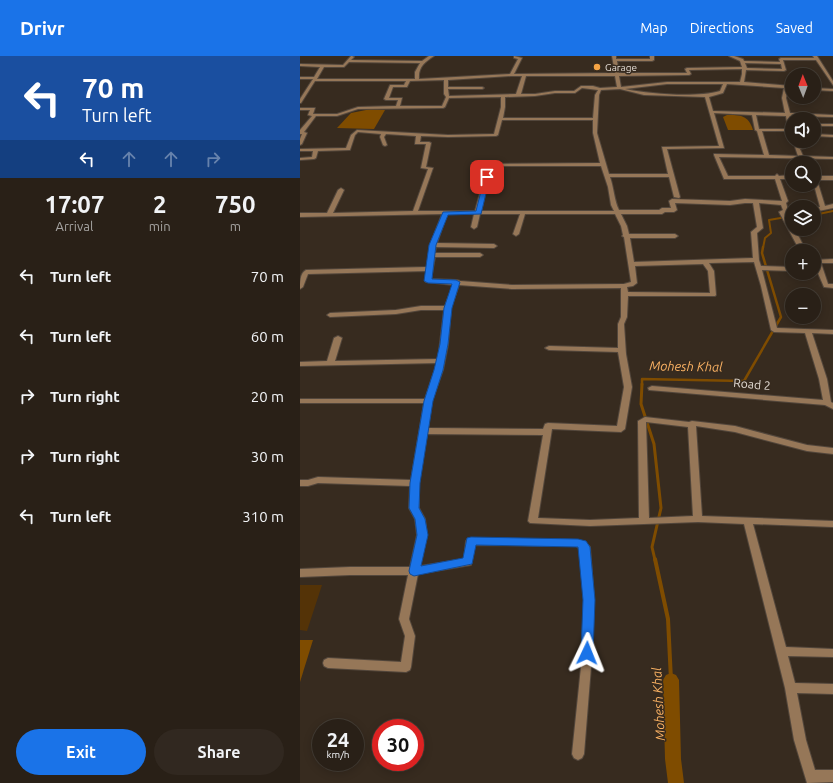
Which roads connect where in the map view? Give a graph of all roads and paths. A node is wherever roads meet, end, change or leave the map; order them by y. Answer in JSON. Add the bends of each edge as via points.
{"nodes":[{"id":1,"x":353,"y":56,"type":"edge"},
{"id":2,"x":416,"y":56,"type":"edge"},
{"id":3,"x":432,"y":56,"type":"edge"},
{"id":4,"x":516,"y":56,"type":"edge"},
{"id":5,"x":652,"y":56,"type":"edge"},
{"id":6,"x":731,"y":56,"type":"edge"},
{"id":7,"x":614,"y":58,"type":"edge"},
{"id":8,"x":816,"y":58,"type":"edge"},
{"id":9,"x":349,"y":61,"type":"junction"},
{"id":10,"x":410,"y":62,"type":"junction"},
{"id":11,"x":424,"y":62,"type":"junction"},
{"id":12,"x":742,"y":62,"type":"junction"},
{"id":13,"x":782,"y":63,"type":"junction"},
{"id":14,"x":300,"y":65,"type":"edge"},
{"id":15,"x":323,"y":66,"type":"junction"},
{"id":16,"x":745,"y":68,"type":"junction"},
{"id":17,"x":584,"y":74,"type":"junction"},
{"id":18,"x":617,"y":74,"type":"junction"},
{"id":19,"x":511,"y":75,"type":"junction"},
{"id":20,"x":524,"y":75,"type":"junction"},
{"id":21,"x":485,"y":77,"type":"junction"},
{"id":22,"x":300,"y":78,"type":"edge"},
{"id":23,"x":314,"y":79,"type":"junction"},
{"id":24,"x":408,"y":80,"type":"junction"},
{"id":25,"x":416,"y":80,"type":"junction"},
{"id":26,"x":446,"y":80,"type":"junction"},
{"id":27,"x":741,"y":83,"type":"junction"},
{"id":28,"x":725,"y":84,"type":"junction"},
{"id":29,"x":833,"y":84,"type":"edge"},
{"id":30,"x":785,"y":86,"type":"edge"},
{"id":31,"x":581,"y":87,"type":"junction"},
{"id":32,"x":446,"y":88,"type":"junction"},
{"id":33,"x":482,"y":88,"type":"junction"},
{"id":34,"x":619,"y":88,"type":"junction"},
{"id":35,"x":600,"y":89,"type":"junction"},
{"id":36,"x":821,"y":89,"type":"edge"},
{"id":37,"x":833,"y":90,"type":"edge"},
{"id":38,"x":785,"y":92,"type":"edge"},
{"id":39,"x":503,"y":96,"type":"junction"},
{"id":40,"x":518,"y":96,"type":"junction"},
{"id":41,"x":707,"y":96,"type":"junction"},
{"id":42,"x":448,"y":97,"type":"junction"},
{"id":43,"x":480,"y":97,"type":"junction"},
{"id":44,"x":300,"y":102,"type":"edge"},
{"id":45,"x":785,"y":102,"type":"edge"},
{"id":46,"x":398,"y":108,"type":"junction"},
{"id":47,"x":300,"y":109,"type":"edge"},
{"id":48,"x":712,"y":112,"type":"junction"},
{"id":49,"x":754,"y":113,"type":"junction"},
{"id":50,"x":315,"y":115,"type":"junction"},
{"id":51,"x":785,"y":115,"type":"edge"},
{"id":52,"x":821,"y":116,"type":"edge"},
{"id":53,"x":833,"y":116,"type":"edge"},
{"id":54,"x":499,"y":119,"type":"junction"},
{"id":55,"x":595,"y":119,"type":"junction"},
{"id":56,"x":821,"y":124,"type":"edge"},
{"id":57,"x":833,"y":125,"type":"edge"},
{"id":58,"x":759,"y":130,"type":"junction"},
{"id":59,"x":785,"y":130,"type":"edge"},
{"id":60,"x":300,"y":133,"type":"edge"},
{"id":61,"x":384,"y":133,"type":"junction"},
{"id":62,"x":419,"y":135,"type":"junction"},
{"id":63,"x":821,"y":136,"type":"edge"},
{"id":64,"x":833,"y":136,"type":"edge"},
{"id":65,"x":300,"y":144,"type":"edge"},
{"id":66,"x":385,"y":145,"type":"dead end"},
{"id":67,"x":720,"y":147,"type":"junction"},
{"id":68,"x":300,"y":150,"type":"edge"},
{"id":69,"x":316,"y":150,"type":"junction"},
{"id":70,"x":723,"y":155,"type":"junction"},
{"id":71,"x":767,"y":156,"type":"junction"},
{"id":72,"x":785,"y":156,"type":"edge"},
{"id":73,"x":821,"y":158,"type":"edge"},
{"id":74,"x":833,"y":158,"type":"edge"},
{"id":75,"x":300,"y":159,"type":"edge"},
{"id":76,"x":603,"y":164,"type":"junction"},
{"id":77,"x":671,"y":175,"type":"junction"},
{"id":78,"x":607,"y":176,"type":"junction"},
{"id":79,"x":777,"y":176,"type":"junction"},
{"id":80,"x":785,"y":176,"type":"edge"},
{"id":81,"x":821,"y":178,"type":"edge"},
{"id":82,"x":833,"y":178,"type":"edge"},
{"id":83,"x":341,"y":190,"type":"dead end"},
{"id":84,"x":818,"y":192,"type":"edge"},
{"id":85,"x":677,"y":197,"type":"dead end"},
{"id":86,"x":756,"y":202,"type":"junction"},
{"id":87,"x":783,"y":203,"type":"junction"},
{"id":88,"x":785,"y":206,"type":"edge"},
{"id":89,"x":833,"y":206,"type":"edge"},
{"id":90,"x":823,"y":207,"type":"joint"},
{"id":91,"x":446,"y":213,"type":"junction"},
{"id":92,"x":479,"y":213,"type":"junction"},
{"id":93,"x":523,"y":213,"type":"junction"},
{"id":94,"x":618,"y":213,"type":"junction"},
{"id":95,"x":415,"y":214,"type":"junction"},
{"id":96,"x":329,"y":215,"type":"junction"},
{"id":97,"x":300,"y":216,"type":"edge"},
{"id":98,"x":474,"y":227,"type":"dead end"},
{"id":99,"x":516,"y":234,"type":"dead end"},
{"id":100,"x":625,"y":236,"type":"junction"},
{"id":101,"x":675,"y":236,"type":"dead end"},
{"id":102,"x":433,"y":245,"type":"junction"},
{"id":103,"x":494,"y":246,"type":"dead end"},
{"id":104,"x":432,"y":255,"type":"junction"},
{"id":105,"x":480,"y":255,"type":"dead end"},
{"id":106,"x":756,"y":260,"type":"junction"},
{"id":107,"x":833,"y":261,"type":"edge"},
{"id":108,"x":705,"y":262,"type":"junction"},
{"id":109,"x":821,"y":262,"type":"edge"},
{"id":110,"x":632,"y":264,"type":"junction"},
{"id":111,"x":758,"y":268,"type":"junction"},
{"id":112,"x":430,"y":269,"type":"junction"},
{"id":113,"x":785,"y":269,"type":"edge"},
{"id":114,"x":303,"y":272,"type":"edge"},
{"id":115,"x":821,"y":275,"type":"edge"},
{"id":116,"x":456,"y":282,"type":"junction"},
{"id":117,"x":624,"y":286,"type":"junction"},
{"id":118,"x":833,"y":286,"type":"edge"},
{"id":119,"x":300,"y":287,"type":"edge"},
{"id":120,"x":625,"y":294,"type":"junction"},
{"id":121,"x":448,"y":308,"type":"junction"},
{"id":122,"x":330,"y":315,"type":"dead end"},
{"id":123,"x":808,"y":331,"type":"junction"},
{"id":124,"x":833,"y":332,"type":"edge"},
{"id":125,"x":338,"y":338,"type":"dead end"},
{"id":126,"x":549,"y":348,"type":"dead end"},
{"id":127,"x":621,"y":350,"type":"junction"},
{"id":128,"x":440,"y":361,"type":"junction"},
{"id":129,"x":300,"y":364,"type":"edge"},
{"id":130,"x":330,"y":364,"type":"junction"},
{"id":131,"x":652,"y":388,"type":"dead end"},
{"id":132,"x":300,"y":400,"type":"edge"},
{"id":133,"x":428,"y":401,"type":"junction"},
{"id":134,"x":830,"y":405,"type":"edge"},
{"id":135,"x":692,"y":425,"type":"junction"},
{"id":136,"x":423,"y":431,"type":"junction"},
{"id":137,"x":547,"y":432,"type":"junction"},
{"id":138,"x":833,"y":451,"type":"edge"},
{"id":139,"x":300,"y":483,"type":"edge"},
{"id":140,"x":415,"y":483,"type":"junction"},
{"id":141,"x":698,"y":519,"type":"junction"},
{"id":142,"x":644,"y":521,"type":"junction"},
{"id":143,"x":748,"y":521,"type":"junction"},
{"id":144,"x":833,"y":524,"type":"edge"},
{"id":145,"x":414,"y":571,"type":"junction"},
{"id":146,"x":300,"y":573,"type":"edge"},
{"id":147,"x":782,"y":652,"type":"junction"},
{"id":148,"x":833,"y":653,"type":"edge"},
{"id":149,"x":328,"y":663,"type":"dead end"},
{"id":150,"x":791,"y":688,"type":"junction"},
{"id":151,"x":833,"y":689,"type":"edge"},
{"id":152,"x":578,"y":754,"type":"dead end"},
{"id":153,"x":833,"y":776,"type":"edge"},
{"id":154,"x":812,"y":779,"type":"edge"}],
"edges":[{"from":1,"to":9,"type":"street"},
{"from":2,"to":10,"type":"street"},
{"from":3,"to":11,"type":"street"},
{"from":4,"to":19,"type":"street","via":[[520,58]]},
{"from":5,"to":7,"type":"street","via":[[652,60]]},
{"from":6,"to":12,"type":"street"},
{"from":7,"to":18,"type":"street"},
{"from":8,"to":13,"type":"street","via":[[781,59]]},
{"from":8,"to":29,"type":"street"},
{"from":9,"to":10,"type":"street"},
{"from":9,"to":15,"type":"street","via":[[344,66]]},
{"from":10,"to":11,"type":"street"},
{"from":11,"to":25,"type":"street","via":[[418,67]]},
{"from":12,"to":13,"type":"street"},
{"from":12,"to":16,"type":"street"},
{"from":13,"to":16,"type":"street","via":[[784,70]]},
{"from":14,"to":15,"type":"street"},
{"from":15,"to":23,"type":"street"},
{"from":16,"to":18,"type":"street","via":[[687,69],[689,74]]},
{"from":16,"to":27,"type":"street"},
{"from":17,"to":18,"type":"street"},
{"from":17,"to":20,"type":"street"},
{"from":17,"to":31,"type":"street"},
{"from":18,"to":34,"type":"street"},
{"from":19,"to":20,"type":"street"},
{"from":19,"to":21,"type":"street"},
{"from":20,"to":40,"type":"street"},
{"from":21,"to":26,"type":"street"},
{"from":21,"to":33,"type":"street"},
{"from":22,"to":23,"type":"street"},
{"from":23,"to":24,"type":"street"},
{"from":23,"to":44,"type":"street"},
{"from":24,"to":25,"type":"street"},
{"from":24,"to":46,"type":"street","via":[[406,86],[391,86],[386,99],[401,99]]},
{"from":25,"to":26,"type":"street"},
{"from":26,"to":32,"type":"street"},
{"from":27,"to":28,"type":"street"},
{"from":27,"to":30,"type":"street"},
{"from":28,"to":34,"type":"street","via":[[668,83]]},
{"from":28,"to":41,"type":"street","via":[[722,92]]},
{"from":31,"to":35,"type":"street"},
{"from":31,"to":40,"type":"street","via":[[575,92]]},
{"from":32,"to":33,"type":"street"},
{"from":32,"to":42,"type":"street"},
{"from":33,"to":43,"type":"street"},
{"from":34,"to":35,"type":"street"},
{"from":34,"to":41,"type":"street","via":[[644,94]]},
{"from":35,"to":55,"type":"street"},
{"from":36,"to":37,"type":"street"},
{"from":38,"to":45,"type":"street"},
{"from":39,"to":40,"type":"street"},
{"from":39,"to":43,"type":"street"},
{"from":39,"to":54,"type":"street"},
{"from":41,"to":48,"type":"street"},
{"from":42,"to":43,"type":"street"},
{"from":42,"to":46,"type":"street","via":[[443,107]]},
{"from":46,"to":50,"type":"street","via":[[358,108],[343,114]]},
{"from":47,"to":50,"type":"street","via":[[313,109],[310,115]]},
{"from":48,"to":49,"type":"street"},
{"from":48,"to":67,"type":"street"},
{"from":49,"to":51,"type":"street"},
{"from":49,"to":58,"type":"street"},
{"from":50,"to":60,"type":"street"},
{"from":52,"to":53,"type":"street"},
{"from":54,"to":55,"type":"street"},
{"from":54,"to":62,"type":"street","via":[[496,135]]},
{"from":55,"to":76,"type":"street","via":[[595,133]]},
{"from":56,"to":57,"type":"street"},
{"from":58,"to":59,"type":"street"},
{"from":58,"to":71,"type":"street"},
{"from":60,"to":65,"type":"street","via":[[305,134]]},
{"from":61,"to":62,"type":"street"},
{"from":61,"to":66,"type":"street","via":[[382,137]]},
{"from":61,"to":69,"type":"street","via":[[357,131],[348,149]]},
{"from":62,"to":95,"type":"street","via":[[417,143],[429,143],[423,168],[431,168]]},
{"from":63,"to":64,"type":"street"},
{"from":67,"to":70,"type":"street"},
{"from":67,"to":77,"type":"street","via":[[664,148]]},
{"from":68,"to":69,"type":"street"},
{"from":69,"to":75,"type":"street","via":[[314,158]]},
{"from":70,"to":71,"type":"street"},
{"from":70,"to":79,"type":"street","via":[[716,155],[726,178]]},
{"from":71,"to":72,"type":"street"},
{"from":73,"to":74,"type":"street"},
{"from":76,"to":78,"type":"street"},
{"from":76,"to":92,"type":"street","via":[[490,165]]},
{"from":77,"to":78,"type":"street"},
{"from":77,"to":85,"type":"street"},
{"from":78,"to":94,"type":"street"},
{"from":79,"to":80,"type":"street"},
{"from":79,"to":87,"type":"street","via":[[785,201]]},
{"from":81,"to":82,"type":"street"},
{"from":83,"to":96,"type":"street"},
{"from":84,"to":90,"type":"street"},
{"from":86,"to":87,"type":"street"},
{"from":86,"to":94,"type":"street","via":[[672,202],[674,210]]},
{"from":86,"to":106,"type":"street","via":[[760,228],[754,232]]},
{"from":87,"to":88,"type":"street"},
{"from":89,"to":90,"type":"street"},
{"from":91,"to":92,"type":"street"},
{"from":91,"to":95,"type":"street"},
{"from":91,"to":102,"type":"street"},
{"from":92,"to":93,"type":"street"},
{"from":92,"to":98,"type":"street"},
{"from":93,"to":94,"type":"street"},
{"from":93,"to":99,"type":"street"},
{"from":94,"to":100,"type":"street"},
{"from":95,"to":96,"type":"street"},
{"from":96,"to":97,"type":"street"},
{"from":100,"to":101,"type":"street"},
{"from":100,"to":110,"type":"street"},
{"from":102,"to":103,"type":"street"},
{"from":102,"to":104,"type":"street"},
{"from":104,"to":105,"type":"street"},
{"from":104,"to":112,"type":"street"},
{"from":106,"to":108,"type":"street"},
{"from":106,"to":111,"type":"street"},
{"from":107,"to":109,"type":"street"},
{"from":108,"to":110,"type":"street"},
{"from":108,"to":120,"type":"street","via":[[711,272],[713,295]]},
{"from":110,"to":117,"type":"street","via":[[634,283]]},
{"from":111,"to":113,"type":"street"},
{"from":111,"to":123,"type":"street","via":[[774,330]]},
{"from":112,"to":114,"type":"street"},
{"from":112,"to":116,"type":"street","via":[[428,281]]},
{"from":114,"to":119,"type":"street"},
{"from":115,"to":118,"type":"street","via":[[826,286]]},
{"from":116,"to":117,"type":"street","via":[[512,287]]},
{"from":116,"to":121,"type":"street"},
{"from":117,"to":120,"type":"street"},
{"from":120,"to":127,"type":"street"},
{"from":121,"to":122,"type":"street"},
{"from":121,"to":128,"type":"street"},
{"from":123,"to":124,"type":"street"},
{"from":123,"to":134,"type":"street"},
{"from":125,"to":130,"type":"street"},
{"from":126,"to":127,"type":"street"},
{"from":127,"to":137,"type":"street","via":[[628,387],[621,429],[548,426]]},
{"from":128,"to":130,"type":"street"},
{"from":128,"to":133,"type":"street"},
{"from":129,"to":130,"type":"street"},
{"from":131,"to":134,"type":"street","name":"Road 2"},
{"from":132,"to":133,"type":"street"},
{"from":133,"to":136,"type":"street"},
{"from":135,"to":138,"type":"street","via":[[735,429],[807,448]]},
{"from":135,"to":141,"type":"street"},
{"from":135,"to":142,"type":"street","via":[[645,420],[642,422]]},
{"from":136,"to":137,"type":"street"},
{"from":136,"to":140,"type":"street"},
{"from":137,"to":142,"type":"street","via":[[533,521]]},
{"from":139,"to":140,"type":"street","via":[[318,480]]},
{"from":140,"to":145,"type":"street","via":[[414,508],[420,519],[422,535]]},
{"from":141,"to":142,"type":"street"},
{"from":141,"to":143,"type":"street"},
{"from":143,"to":144,"type":"street"},
{"from":143,"to":147,"type":"street"},
{"from":145,"to":146,"type":"street"},
{"from":145,"to":149,"type":"street","via":[[404,619],[410,636],[406,668]]},
{"from":145,"to":152,"type":"street","via":[[468,562],[471,541],[582,544],[589,600]]},
{"from":147,"to":148,"type":"street"},
{"from":147,"to":150,"type":"street"},
{"from":150,"to":151,"type":"street"},
{"from":150,"to":154,"type":"street","via":[[800,740]]},
{"from":153,"to":154,"type":"street"}]}
